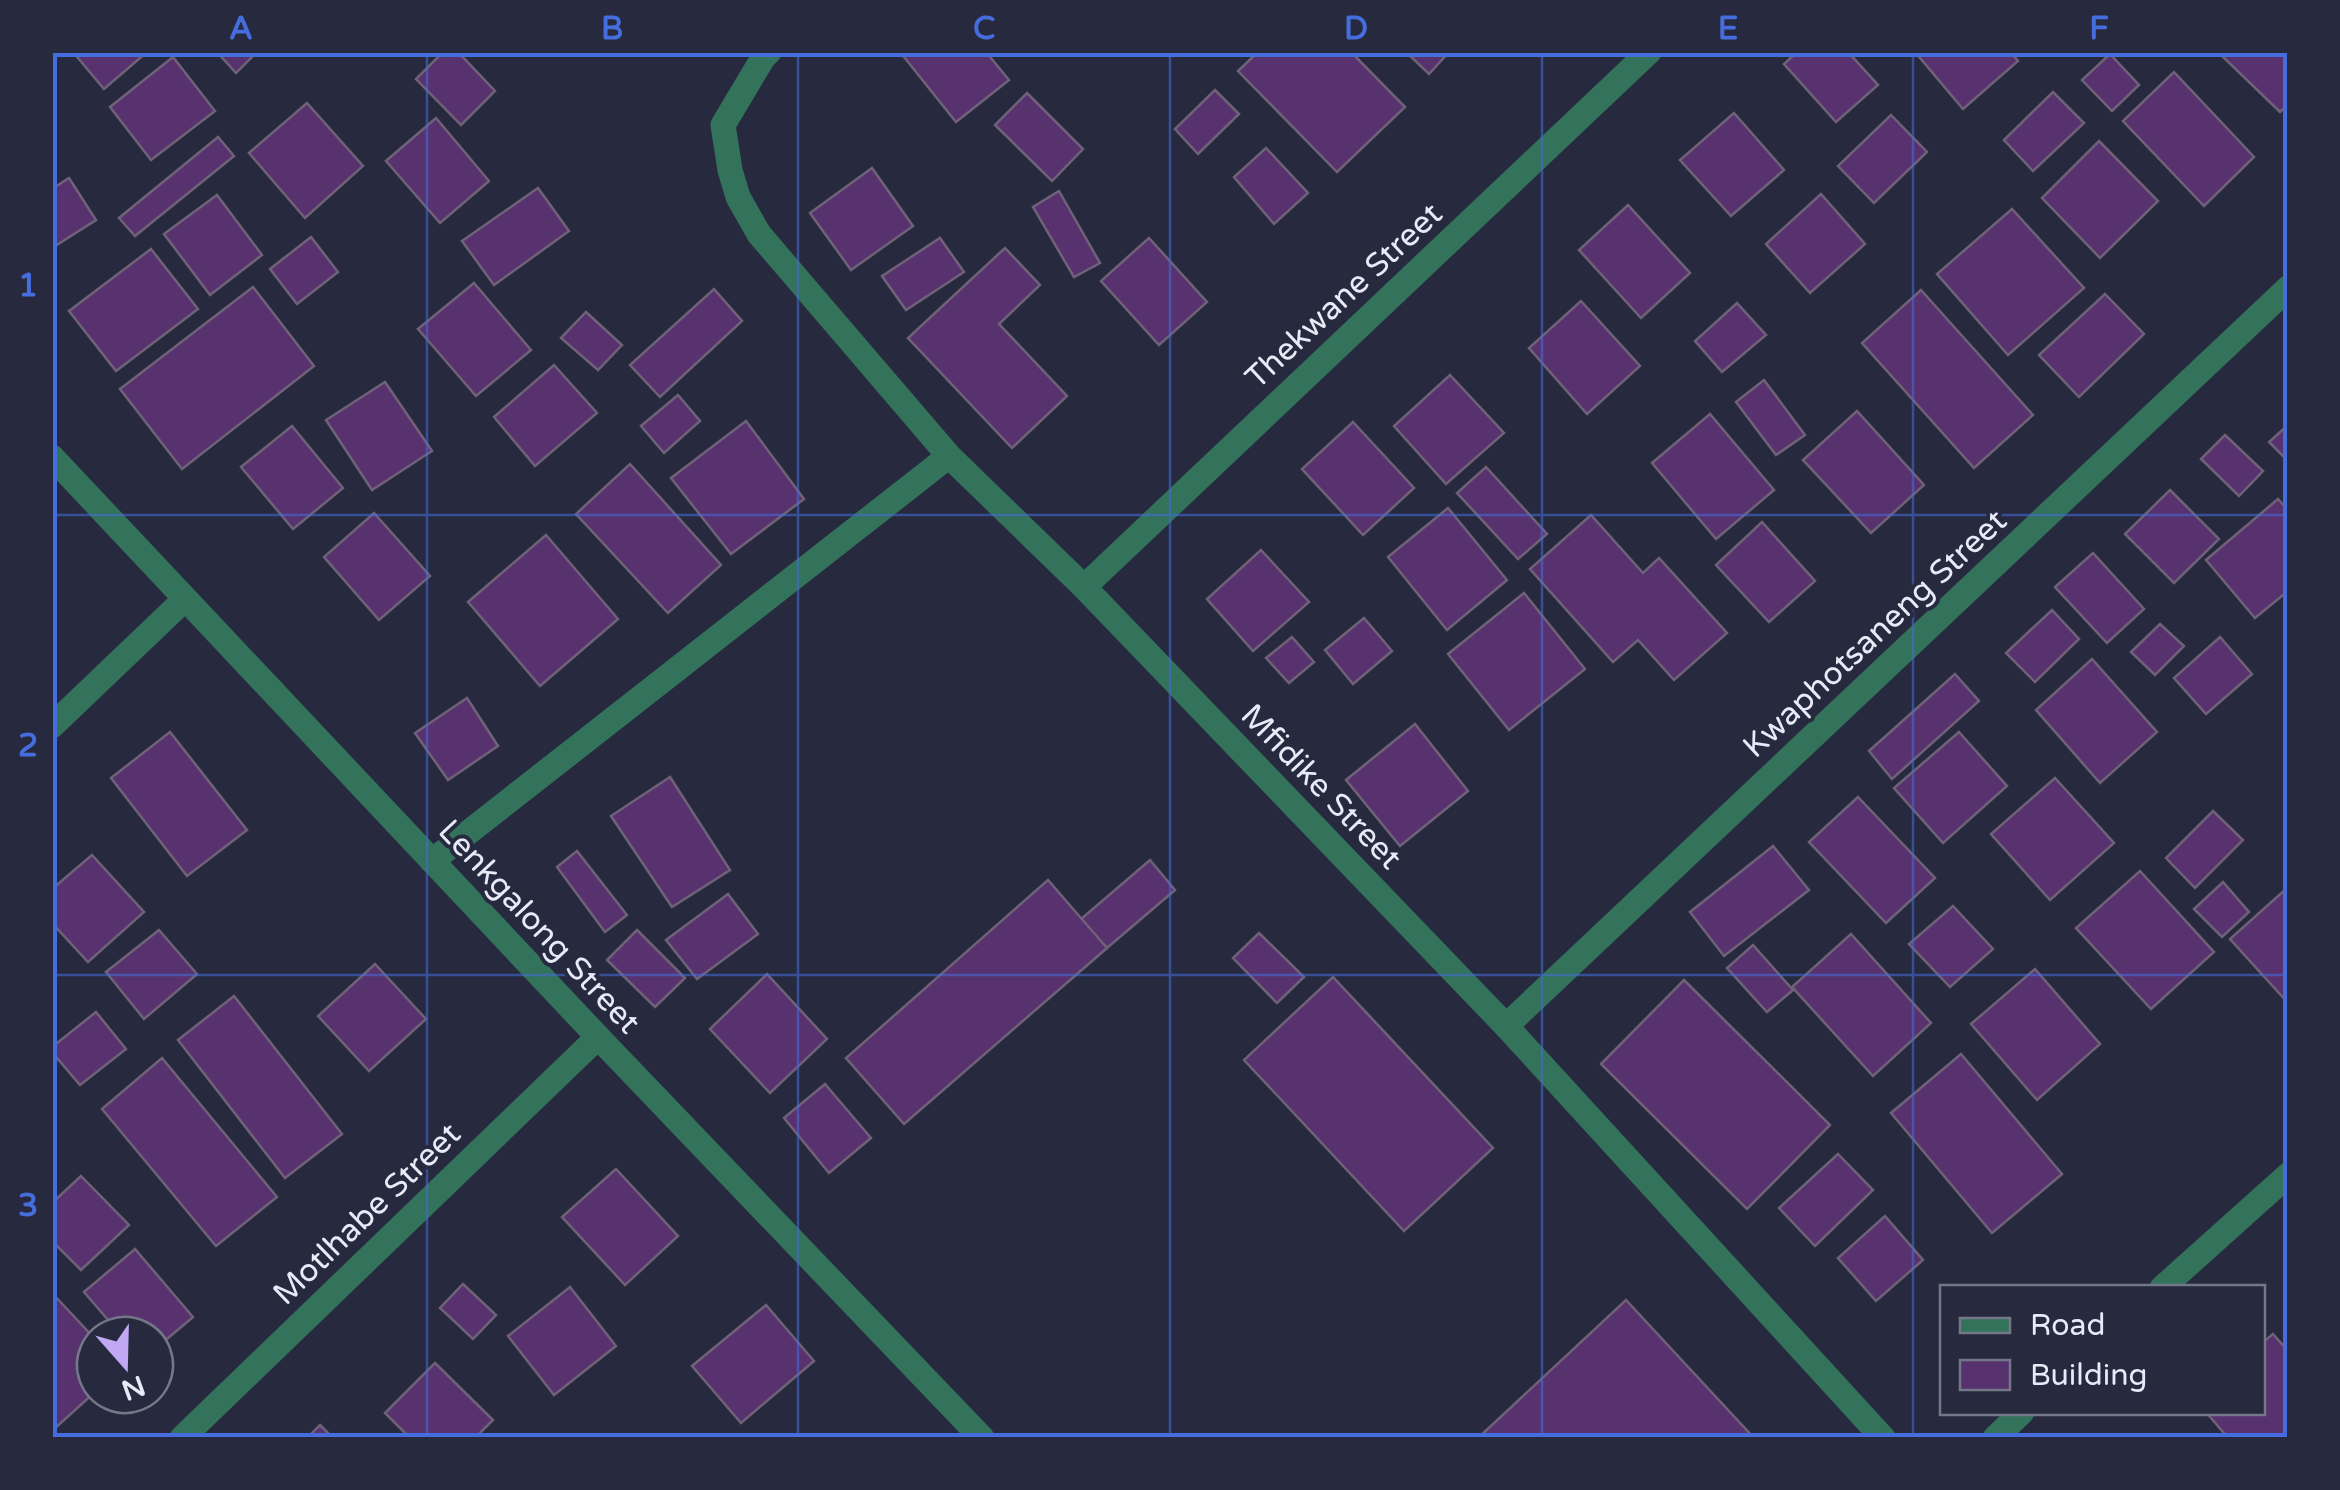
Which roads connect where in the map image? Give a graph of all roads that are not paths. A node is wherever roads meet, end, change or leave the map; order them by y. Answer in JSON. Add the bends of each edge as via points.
{"nodes":[{"id":1,"x":769,"y":52,"type":"edge"},
{"id":2,"x":1650,"y":52,"type":"edge"},
{"id":3,"x":2288,"y":288,"type":"edge"},
{"id":4,"x":948,"y":456,"type":"junction"},
{"id":5,"x":52,"y":457,"type":"edge"},
{"id":6,"x":1084,"y":588,"type":"junction"},
{"id":7,"x":184,"y":599,"type":"junction"},
{"id":8,"x":52,"y":726,"type":"edge"},
{"id":9,"x":432,"y":861,"type":"junction"},
{"id":10,"x":1506,"y":1026,"type":"junction"},
{"id":11,"x":598,"y":1037,"type":"junction"},
{"id":12,"x":2288,"y":1174,"type":"edge"},
{"id":13,"x":2165,"y":1285,"type":"edge"},
{"id":14,"x":2019,"y":1415,"type":"edge"},
{"id":15,"x":182,"y":1438,"type":"edge"},
{"id":16,"x":982,"y":1438,"type":"edge"},
{"id":17,"x":1883,"y":1438,"type":"edge"},
{"id":18,"x":1994,"y":1438,"type":"edge"}],
"edges":[{"from":1,"to":4,"type":"street","name":"Mfidike Street","via":[[723,124],[738,197],[759,234]]},
{"from":2,"to":6,"type":"street","name":"Thekwane Street"},
{"from":3,"to":10,"type":"street","name":"Kwaphotsaneng Street"},
{"from":4,"to":6,"type":"street","name":"Mfidike Street"},
{"from":4,"to":9,"type":"street"},
{"from":5,"to":7,"type":"street","name":"Lenkgalong Street"},
{"from":6,"to":10,"type":"street","name":"Mfidike Street"},
{"from":7,"to":8,"type":"street"},
{"from":7,"to":9,"type":"street","name":"Lenkgalong Street"},
{"from":9,"to":11,"type":"street","name":"Lenkgalong Street"},
{"from":10,"to":17,"type":"street","name":"Mfidike Street"},
{"from":11,"to":15,"type":"street","name":"Motlhabe Street"},
{"from":11,"to":16,"type":"street","name":"Lenkgalong Street"},
{"from":12,"to":13,"type":"street"},
{"from":14,"to":18,"type":"street"}]}
